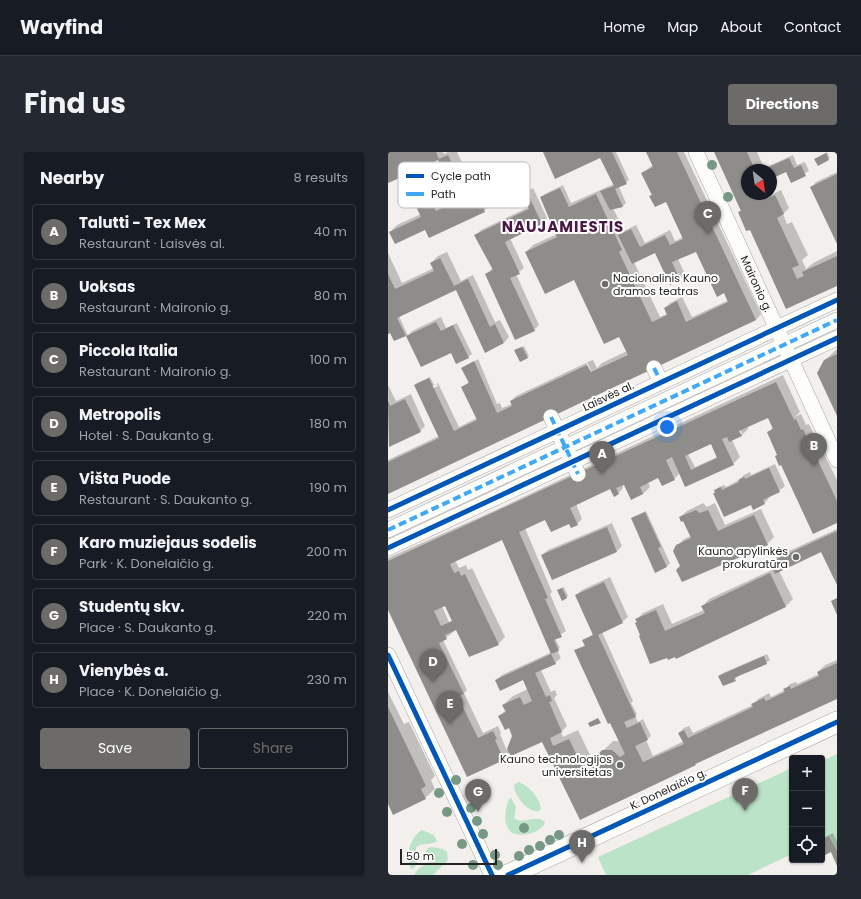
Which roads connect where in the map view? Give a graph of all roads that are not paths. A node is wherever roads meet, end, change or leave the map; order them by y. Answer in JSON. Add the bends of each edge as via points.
{"nodes":[{"id":1,"x":696,"y":152,"type":"edge"},
{"id":2,"x":837,"y":300,"type":"edge"},
{"id":3,"x":837,"y":320,"type":"edge"},
{"id":4,"x":777,"y":328,"type":"junction"},
{"id":5,"x":837,"y":338,"type":"edge"},
{"id":6,"x":784,"y":345,"type":"junction"},
{"id":7,"x":791,"y":360,"type":"junction"},
{"id":8,"x":654,"y":368,"type":"dead end"},
{"id":9,"x":661,"y":382,"type":"junction"},
{"id":10,"x":551,"y":417,"type":"dead end"},
{"id":11,"x":558,"y":431,"type":"junction"},
{"id":12,"x":565,"y":447,"type":"junction"},
{"id":13,"x":837,"y":460,"type":"edge"},
{"id":14,"x":575,"y":468,"type":"junction"},
{"id":15,"x":388,"y":510,"type":"edge"},
{"id":16,"x":388,"y":530,"type":"edge"},
{"id":17,"x":388,"y":548,"type":"edge"},
{"id":18,"x":388,"y":655,"type":"edge"},
{"id":19,"x":837,"y":722,"type":"edge"},
{"id":20,"x":492,"y":875,"type":"edge"},
{"id":21,"x":508,"y":875,"type":"edge"}],
"edges":[{"from":1,"to":4,"type":"street","name":"Maironio g."},
{"from":2,"to":4,"type":"street","name":"Laisvės al."},
{"from":3,"to":6,"type":"street"},
{"from":4,"to":6,"type":"street","name":"Maironio g."},
{"from":4,"to":9,"type":"street","name":"Laisvės al."},
{"from":5,"to":7,"type":"street"},
{"from":6,"to":7,"type":"street","name":"Maironio g."},
{"from":6,"to":12,"type":"street"},
{"from":7,"to":13,"type":"street","name":"Maironio g."},
{"from":7,"to":14,"type":"street"},
{"from":8,"to":9,"type":"street"},
{"from":9,"to":11,"type":"street","name":"Laisvės al."},
{"from":10,"to":11,"type":"street"},
{"from":11,"to":12,"type":"street"},
{"from":11,"to":15,"type":"street","name":"Laisvės al."},
{"from":12,"to":14,"type":"street"},
{"from":12,"to":16,"type":"street"},
{"from":14,"to":17,"type":"street"},
{"from":18,"to":20,"type":"street"},
{"from":19,"to":21,"type":"street","name":"K. Donelaičio g."}]}
